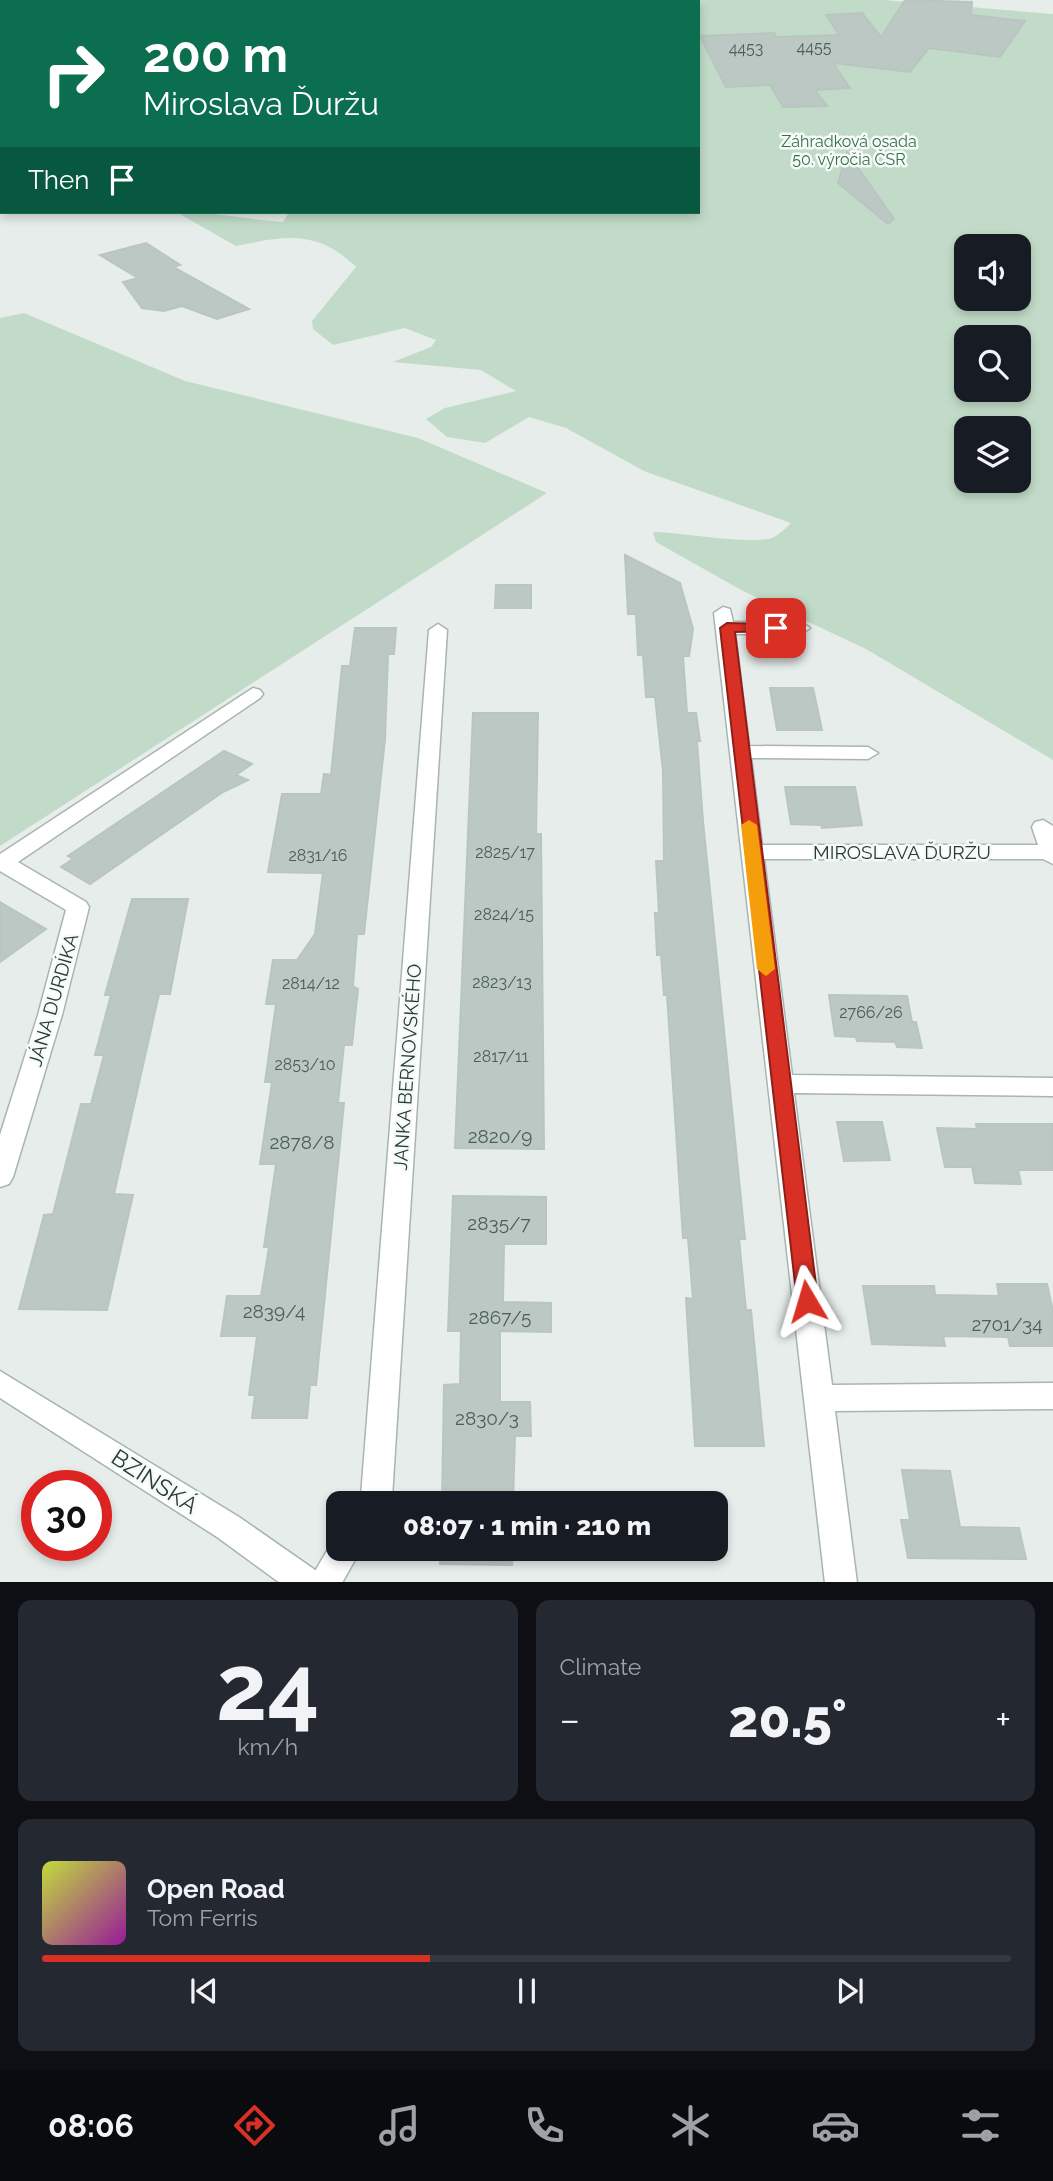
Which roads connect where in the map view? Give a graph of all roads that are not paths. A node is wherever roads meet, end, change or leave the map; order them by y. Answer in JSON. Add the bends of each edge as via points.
{"nodes":[{"id":1,"x":801,"y":628,"type":"dead end"},
{"id":2,"x":438,"y":630,"type":"dead end"},
{"id":3,"x":253,"y":694,"type":"dead end"},
{"id":4,"x":740,"y":751,"type":"junction"},
{"id":5,"x":868,"y":753,"type":"dead end"},
{"id":6,"x":1043,"y":827,"type":"dead end"},
{"id":7,"x":752,"y":852,"type":"junction"},
{"id":8,"x":1052,"y":855,"type":"edge"},
{"id":9,"x":1,"y":863,"type":"edge"},
{"id":10,"x":780,"y":1084,"type":"junction"},
{"id":11,"x":1053,"y":1087,"type":"edge"},
{"id":12,"x":0,"y":1177,"type":"edge"},
{"id":13,"x":0,"y":1382,"type":"edge"},
{"id":14,"x":1053,"y":1396,"type":"edge"},
{"id":15,"x":819,"y":1398,"type":"junction"},
{"id":16,"x":375,"y":1491,"type":"edge"},
{"id":17,"x":338,"y":1561,"type":"edge"},
{"id":18,"x":306,"y":1582,"type":"edge"},
{"id":19,"x":325,"y":1582,"type":"edge"},
{"id":20,"x":841,"y":1582,"type":"edge"}],
"edges":[{"from":1,"to":4,"type":"street","via":[[725,620]]},
{"from":2,"to":16,"type":"street","name":"JANKA BERNOVSKÉHO"},
{"from":3,"to":9,"type":"street","name":"JÁNA DURDÍKA"},
{"from":4,"to":5,"type":"street"},
{"from":4,"to":7,"type":"street"},
{"from":6,"to":8,"type":"street","name":"MIROSLAVA ĎURŽU"},
{"from":7,"to":8,"type":"street","name":"MIROSLAVA ĎURŽU"},
{"from":7,"to":10,"type":"street"},
{"from":9,"to":12,"type":"street","name":"JÁNA DURDÍKA","via":[[78,907]]},
{"from":10,"to":11,"type":"street"},
{"from":10,"to":15,"type":"street"},
{"from":13,"to":18,"type":"street","name":"BZINSKÁ","via":[[228,1527]]},
{"from":14,"to":15,"type":"street"},
{"from":15,"to":20,"type":"street"},
{"from":17,"to":19,"type":"street"}]}
